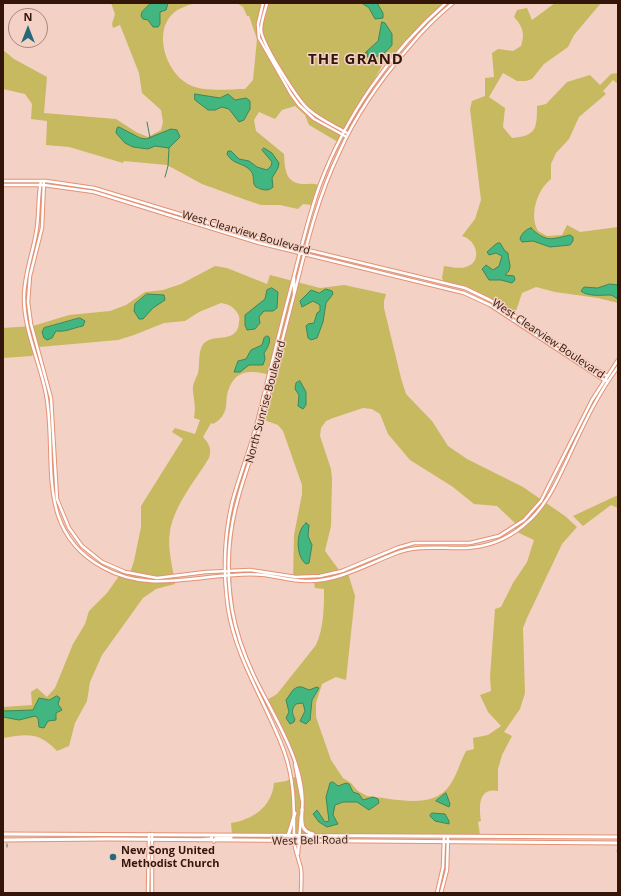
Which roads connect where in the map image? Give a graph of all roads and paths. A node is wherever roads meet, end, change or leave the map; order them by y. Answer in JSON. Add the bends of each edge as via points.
{"nodes":[{"id":1,"x":263,"y":3,"type":"edge"},
{"id":2,"x":267,"y":3,"type":"edge"},
{"id":3,"x":446,"y":3,"type":"edge"},
{"id":4,"x":453,"y":3,"type":"edge"},
{"id":5,"x":272,"y":55,"type":"junction"},
{"id":6,"x":269,"y":56,"type":"junction"},
{"id":7,"x":284,"y":79,"type":"junction"},
{"id":8,"x":345,"y":134,"type":"junction"},
{"id":9,"x":3,"y":181,"type":"edge"},
{"id":10,"x":42,"y":181,"type":"junction"},
{"id":11,"x":3,"y":185,"type":"edge"},
{"id":12,"x":40,"y":185,"type":"junction"},
{"id":13,"x":44,"y":185,"type":"junction"},
{"id":14,"x":312,"y":209,"type":"junction"},
{"id":15,"x":315,"y":211,"type":"junction"},
{"id":16,"x":301,"y":249,"type":"junction"},
{"id":17,"x":305,"y":250,"type":"junction"},
{"id":18,"x":300,"y":253,"type":"junction"},
{"id":19,"x":304,"y":254,"type":"junction"},
{"id":20,"x":295,"y":282,"type":"junction"},
{"id":21,"x":293,"y":291,"type":"junction"},
{"id":22,"x":618,"y":360,"type":"edge"},
{"id":23,"x":618,"y":367,"type":"edge"},
{"id":24,"x":606,"y":376,"type":"junction"},
{"id":25,"x":604,"y":380,"type":"junction"},
{"id":26,"x":608,"y":380,"type":"junction"},
{"id":27,"x":227,"y":571,"type":"junction"},
{"id":28,"x":227,"y":575,"type":"junction"},
{"id":29,"x":295,"y":762,"type":"junction"},
{"id":30,"x":297,"y":775,"type":"junction"},
{"id":31,"x":292,"y":776,"type":"junction"},
{"id":32,"x":302,"y":801,"type":"junction"},
{"id":33,"x":302,"y":809,"type":"junction"},
{"id":34,"x":295,"y":813,"type":"junction"},
{"id":35,"x":3,"y":834,"type":"edge"},
{"id":36,"x":87,"y":834,"type":"junction"},
{"id":37,"x":150,"y":834,"type":"junction"},
{"id":38,"x":212,"y":836,"type":"junction"},
{"id":39,"x":236,"y":836,"type":"junction"},
{"id":40,"x":288,"y":836,"type":"junction"},
{"id":41,"x":297,"y":836,"type":"junction"},
{"id":42,"x":318,"y":836,"type":"junction"},
{"id":43,"x":446,"y":837,"type":"junction"},
{"id":44,"x":618,"y":837,"type":"edge"},
{"id":45,"x":564,"y":838,"type":"junction"},
{"id":46,"x":87,"y":839,"type":"junction"},
{"id":47,"x":3,"y":840,"type":"edge"},
{"id":48,"x":150,"y":840,"type":"junction"},
{"id":49,"x":192,"y":841,"type":"junction"},
{"id":50,"x":214,"y":841,"type":"junction"},
{"id":51,"x":294,"y":842,"type":"junction"},
{"id":52,"x":299,"y":842,"type":"junction"},
{"id":53,"x":446,"y":842,"type":"junction"},
{"id":54,"x":563,"y":843,"type":"junction"},
{"id":55,"x":618,"y":843,"type":"edge"},
{"id":56,"x":298,"y":857,"type":"junction"},
{"id":57,"x":148,"y":893,"type":"edge"},
{"id":58,"x":152,"y":893,"type":"edge"},
{"id":59,"x":301,"y":893,"type":"edge"},
{"id":60,"x":437,"y":893,"type":"edge"},
{"id":61,"x":441,"y":893,"type":"edge"}],
"edges":[{"from":1,"to":6,"type":"street","via":[[258,34]]},
{"from":2,"to":5,"type":"street","via":[[261,29]]},
{"from":3,"to":8,"type":"street","name":"North Sunrise Boulevard","via":[[413,35],[390,63],[366,96]]},
{"from":4,"to":15,"type":"street","name":"North Sunrise Boulevard","via":[[416,38],[369,100],[339,151]]},
{"from":5,"to":6,"type":"street"},
{"from":5,"to":7,"type":"street"},
{"from":6,"to":7,"type":"street"},
{"from":7,"to":8,"type":"street","via":[[292,93],[307,108]]},
{"from":8,"to":14,"type":"street","name":"North Sunrise Boulevard","via":[[327,169]]},
{"from":9,"to":10,"type":"street","name":"West Clearview Boulevard"},
{"from":10,"to":12,"type":"street"},
{"from":10,"to":13,"type":"street"},
{"from":10,"to":16,"type":"street","name":"West Clearview Boulevard","via":[[102,190]]},
{"from":11,"to":12,"type":"street","name":"West Clearview Boulevard"},
{"from":12,"to":13,"type":"street","name":"West Clearview Boulevard"},
{"from":12,"to":28,"type":"street","via":[[37,227],[26,275],[24,302],[27,324],[46,395],[52,492],[62,525],[72,542],[88,558],[121,576],[157,582]]},
{"from":13,"to":18,"type":"street","name":"West Clearview Boulevard","via":[[107,196],[234,236]]},
{"from":13,"to":27,"type":"street","via":[[42,228],[30,280],[29,307],[53,411],[56,492],[66,523],[76,539],[91,554],[107,565],[125,572],[157,578]]},
{"from":14,"to":15,"type":"street"},
{"from":14,"to":16,"type":"street","name":"North Sunrise Boulevard"},
{"from":15,"to":17,"type":"street","name":"North Sunrise Boulevard"},
{"from":16,"to":17,"type":"street","name":"West Clearview Boulevard"},
{"from":16,"to":18,"type":"street","name":"North Sunrise Boulevard"},
{"from":17,"to":19,"type":"street","name":"North Sunrise Boulevard"},
{"from":17,"to":24,"type":"street","name":"West Clearview Boulevard","via":[[448,284],[490,300]]},
{"from":18,"to":19,"type":"street","name":"West Clearview Boulevard"},
{"from":18,"to":20,"type":"street","name":"North Sunrise Boulevard"},
{"from":19,"to":20,"type":"street","name":"North Sunrise Boulevard"},
{"from":19,"to":25,"type":"street","name":"West Clearview Boulevard","via":[[470,295],[490,305]]},
{"from":20,"to":21,"type":"street","name":"North Sunrise Boulevard"},
{"from":21,"to":27,"type":"street","name":"North Sunrise Boulevard","via":[[255,448],[235,510]]},
{"from":21,"to":27,"type":"street","name":"North Sunrise Boulevard","via":[[251,447],[232,505],[226,536]]},
{"from":22,"to":24,"type":"street"},
{"from":23,"to":26,"type":"street"},
{"from":24,"to":25,"type":"street"},
{"from":24,"to":26,"type":"street","name":"West Clearview Boulevard"},
{"from":25,"to":26,"type":"street","name":"West Clearview Boulevard"},
{"from":25,"to":27,"type":"street","via":[[542,500],[524,520],[503,534],[470,543],[414,543],[342,571],[320,576],[296,576],[258,570]]},
{"from":26,"to":28,"type":"street","via":[[547,501],[531,520],[510,536],[476,547],[422,547],[405,550],[322,580],[300,581],[258,575]]},
{"from":27,"to":28,"type":"street","name":"North Sunrise Boulevard"},
{"from":28,"to":29,"type":"street","name":"North Sunrise Boulevard","via":[[232,609],[243,648]]},
{"from":28,"to":31,"type":"street","name":"North Sunrise Boulevard","via":[[228,610],[237,644],[249,676],[279,738]]},
{"from":29,"to":30,"type":"street"},
{"from":29,"to":32,"type":"street","name":"North Sunrise Boulevard","via":[[300,777]]},
{"from":30,"to":31,"type":"street"},
{"from":30,"to":32,"type":"street"},
{"from":31,"to":34,"type":"street","name":"North Sunrise Boulevard"},
{"from":32,"to":33,"type":"street","name":"North Sunrise Boulevard"},
{"from":33,"to":41,"type":"street","name":"North Sunrise Boulevard"},
{"from":33,"to":42,"type":"main road","via":[[303,828],[306,832]]},
{"from":34,"to":40,"type":"main road"},
{"from":34,"to":41,"type":"street","name":"North Sunrise Boulevard"},
{"from":35,"to":36,"type":"main road","name":"West Bell Road"},
{"from":36,"to":37,"type":"main road","name":"West Bell Road"},
{"from":36,"to":46,"type":"main road"},
{"from":37,"to":38,"type":"main road","name":"West Bell Road"},
{"from":37,"to":48,"type":"street"},
{"from":38,"to":39,"type":"main road","name":"West Bell Road"},
{"from":38,"to":49,"type":"main road"},
{"from":39,"to":40,"type":"main road","name":"West Bell Road"},
{"from":39,"to":50,"type":"main road","via":[[216,838]]},
{"from":40,"to":41,"type":"main road","name":"West Bell Road"},
{"from":41,"to":42,"type":"main road","name":"West Bell Road"},
{"from":41,"to":51,"type":"street","name":"North Sunrise Boulevard"},
{"from":41,"to":52,"type":"street","name":"North Sunrise Boulevard"},
{"from":42,"to":43,"type":"main road","name":"West Bell Road"},
{"from":43,"to":45,"type":"main road","name":"West Bell Road"},
{"from":43,"to":53,"type":"street"},
{"from":44,"to":45,"type":"main road","name":"West Bell Road"},
{"from":45,"to":54,"type":"main road"},
{"from":46,"to":47,"type":"main road","name":"West Bell Road"},
{"from":46,"to":48,"type":"main road","name":"West Bell Road"},
{"from":48,"to":49,"type":"main road","name":"West Bell Road"},
{"from":48,"to":57,"type":"street"},
{"from":48,"to":58,"type":"street"},
{"from":49,"to":50,"type":"main road","name":"West Bell Road"},
{"from":50,"to":51,"type":"main road","name":"West Bell Road"},
{"from":51,"to":52,"type":"main road","name":"West Bell Road"},
{"from":51,"to":56,"type":"street","name":"North Sunrise Boulevard"},
{"from":52,"to":53,"type":"main road","name":"West Bell Road"},
{"from":52,"to":56,"type":"street","name":"North Sunrise Boulevard"},
{"from":53,"to":54,"type":"main road","name":"West Bell Road"},
{"from":53,"to":60,"type":"street"},
{"from":53,"to":61,"type":"street","via":[[447,870]]},
{"from":54,"to":55,"type":"main road","name":"West Bell Road"},
{"from":56,"to":59,"type":"street","name":"North Sunrise Boulevard"}]}
